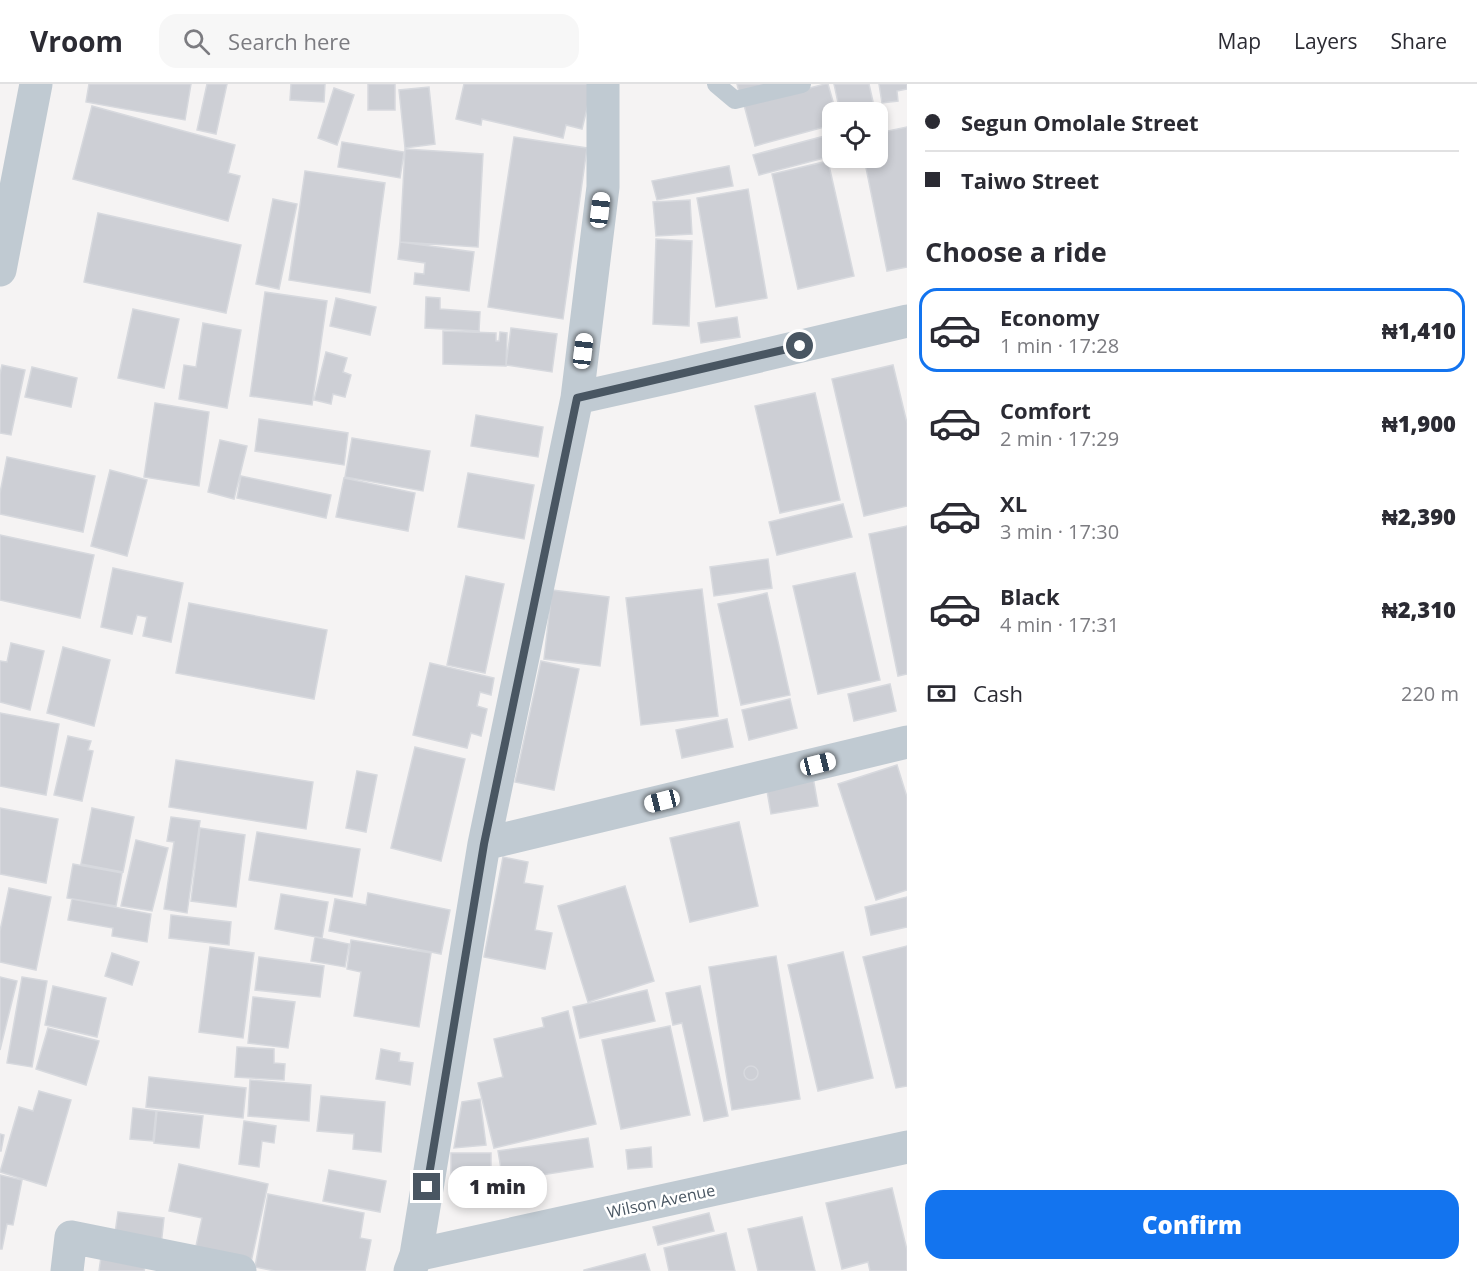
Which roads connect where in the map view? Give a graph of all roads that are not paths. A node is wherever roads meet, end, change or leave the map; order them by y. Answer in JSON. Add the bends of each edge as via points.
{"nodes":[{"id":1,"x":36,"y":84,"type":"edge"},
{"id":2,"x":603,"y":84,"type":"edge"},
{"id":3,"x":716,"y":84,"type":"edge"},
{"id":4,"x":802,"y":84,"type":"edge"},
{"id":5,"x":0,"y":270,"type":"edge"},
{"id":6,"x":907,"y":321,"type":"edge"},
{"id":7,"x":577,"y":398,"type":"junction"},
{"id":8,"x":907,"y":742,"type":"edge"},
{"id":9,"x":484,"y":844,"type":"junction"},
{"id":10,"x":907,"y":1147,"type":"edge"},
{"id":11,"x":413,"y":1263,"type":"edge"},
{"id":12,"x":67,"y":1271,"type":"edge"},
{"id":13,"x":240,"y":1271,"type":"edge"}],
"edges":[{"from":1,"to":5,"type":"street"},
{"from":2,"to":7,"type":"street","via":[[603,187]]},
{"from":3,"to":4,"type":"lane","via":[[735,100]]},
{"from":6,"to":7,"type":"street"},
{"from":7,"to":9,"type":"street"},
{"from":8,"to":9,"type":"street"},
{"from":9,"to":11,"type":"street"},
{"from":10,"to":11,"type":"street","name":"Wilson Avenue"},
{"from":12,"to":13,"type":"street","via":[[71,1237]]}]}
